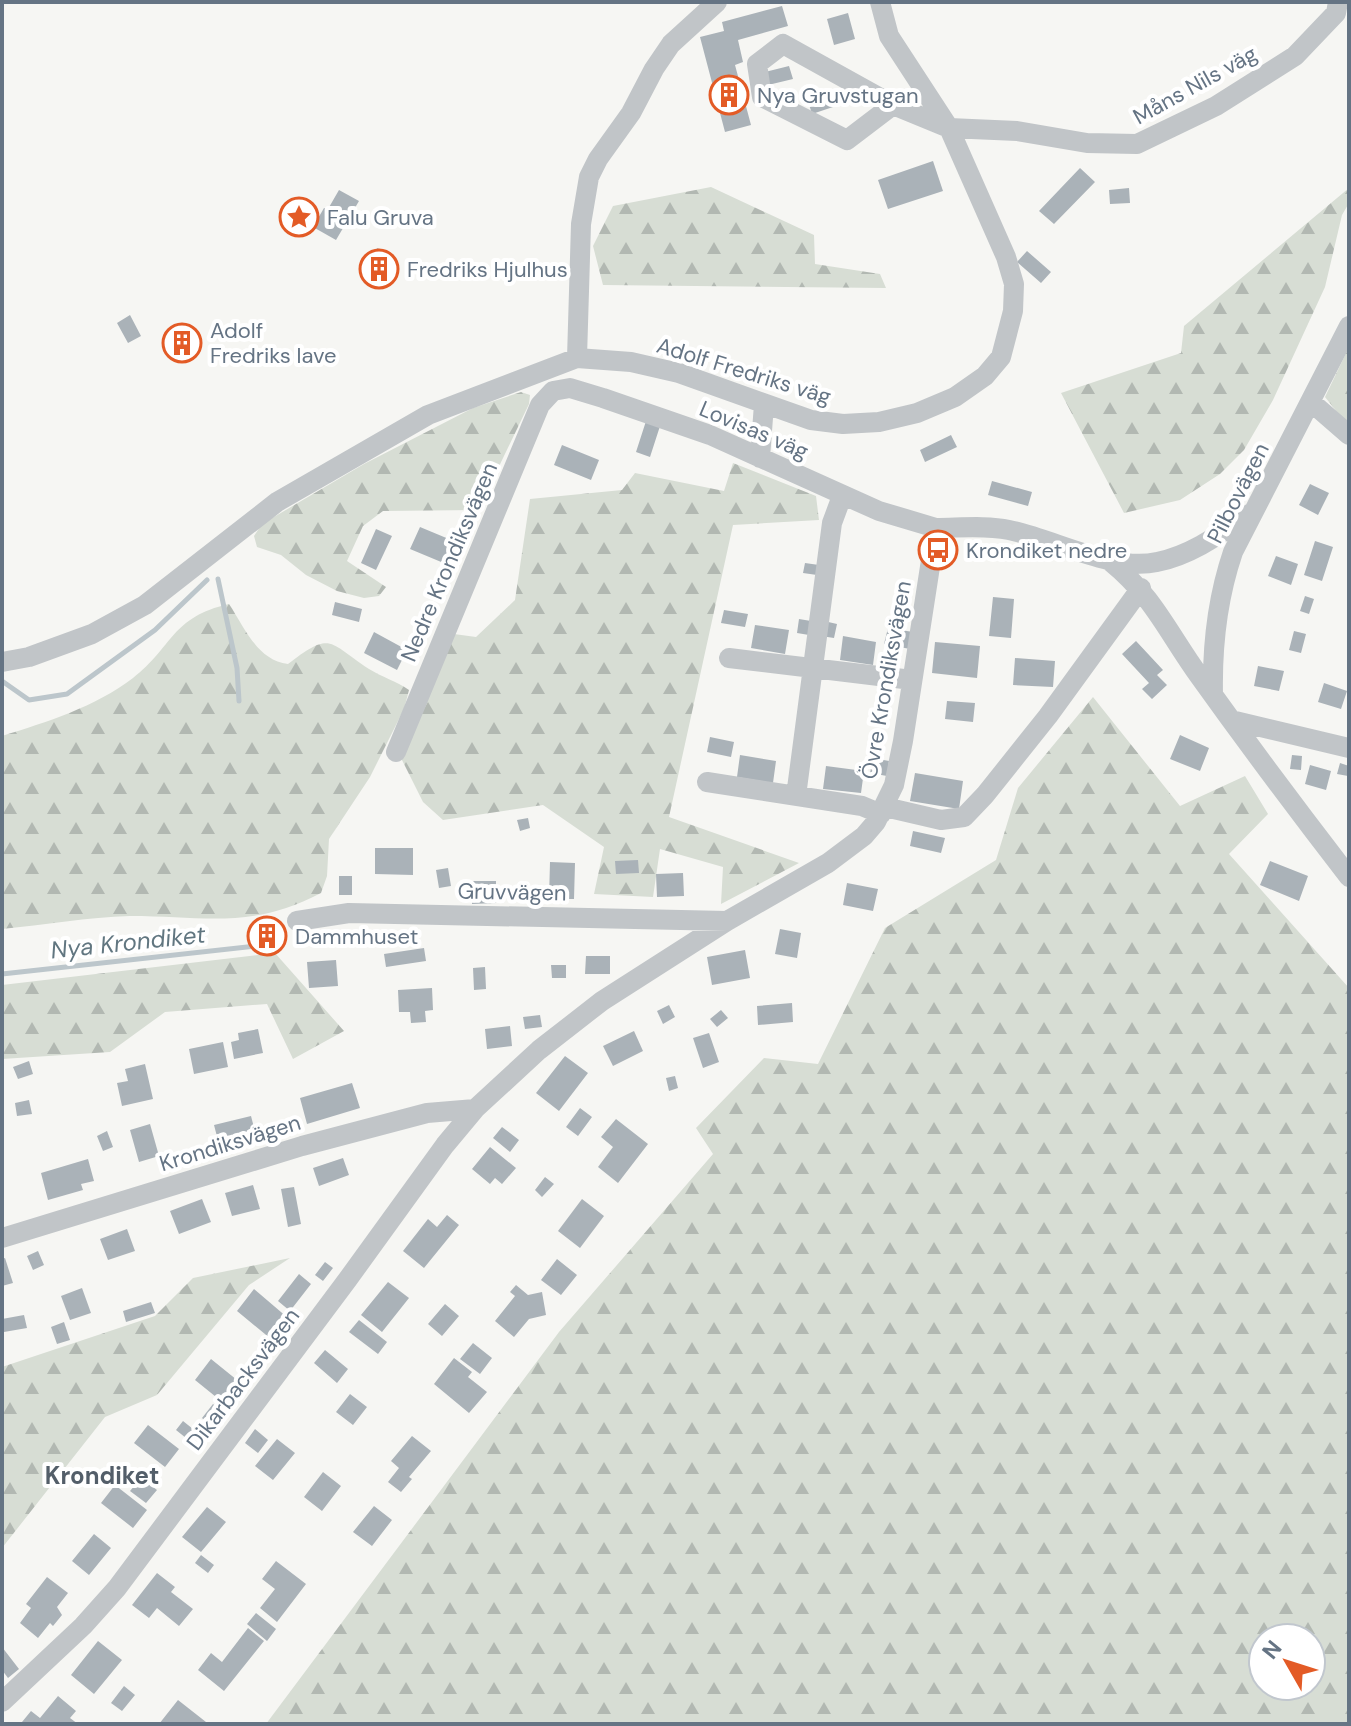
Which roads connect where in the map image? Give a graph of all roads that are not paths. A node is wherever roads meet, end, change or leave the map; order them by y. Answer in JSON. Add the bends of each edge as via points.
{"nodes":[{"id":1,"x":717,"y":2,"type":"edge"},
{"id":2,"x":880,"y":2,"type":"edge"},
{"id":3,"x":1338,"y":2,"type":"edge"},
{"id":4,"x":893,"y":105,"type":"junction"},
{"id":5,"x":949,"y":128,"type":"junction"},
{"id":6,"x":1349,"y":326,"type":"edge"},
{"id":7,"x":577,"y":358,"type":"junction"},
{"id":8,"x":550,"y":393,"type":"joint"},
{"id":9,"x":1311,"y":402,"type":"junction"},
{"id":10,"x":764,"y":404,"type":"junction"},
{"id":11,"x":1349,"y":435,"type":"edge"},
{"id":12,"x":760,"y":458,"type":"junction"},
{"id":13,"x":842,"y":496,"type":"junction"},
{"id":14,"x":1254,"y":511,"type":"junction"},
{"id":15,"x":936,"y":528,"type":"junction"},
{"id":16,"x":1108,"y":559,"type":"junction"},
{"id":17,"x":1141,"y":588,"type":"junction"},
{"id":18,"x":729,"y":658,"type":"dead end"},
{"id":19,"x":2,"y":662,"type":"edge"},
{"id":20,"x":812,"y":668,"type":"junction"},
{"id":21,"x":912,"y":680,"type":"junction"},
{"id":22,"x":1213,"y":694,"type":"junction"},
{"id":23,"x":1231,"y":720,"type":"junction"},
{"id":24,"x":1349,"y":748,"type":"edge"},
{"id":25,"x":396,"y":752,"type":"dead end"},
{"id":26,"x":707,"y":782,"type":"dead end"},
{"id":27,"x":796,"y":796,"type":"junction"},
{"id":28,"x":883,"y":810,"type":"junction"},
{"id":29,"x":1349,"y":877,"type":"edge"},
{"id":30,"x":297,"y":921,"type":"dead end"},
{"id":31,"x":727,"y":921,"type":"junction"},
{"id":32,"x":475,"y":1109,"type":"junction"},
{"id":33,"x":2,"y":1238,"type":"edge"},
{"id":34,"x":2,"y":1702,"type":"edge"}],
"edges":[{"from":1,"to":7,"type":"street","via":[[671,44],[589,177],[581,224]]},
{"from":2,"to":5,"type":"street","name":"Adolf Fredriks väg","via":[[889,36]]},
{"from":3,"to":5,"type":"street","name":"Måns Nils väg","via":[[1336,13],[1295,56],[1216,106],[1137,144]]},
{"from":4,"to":4,"type":"street","name":"Måns Nils väg","via":[[783,44],[757,64],[762,97],[847,140]]},
{"from":4,"to":5,"type":"street","name":"Måns Nils väg"},
{"from":5,"to":10,"type":"street","name":"Adolf Fredriks väg","via":[[1014,284],[1001,357],[955,397],[879,422],[811,420]]},
{"from":6,"to":9,"type":"street","name":"Pilbovägen"},
{"from":7,"to":10,"type":"street","name":"Adolf Fredriks väg","via":[[679,373]]},
{"from":7,"to":19,"type":"street","name":"Adolf Fredriks väg","via":[[428,415],[277,502],[145,605],[92,634]]},
{"from":8,"to":12,"type":"street","name":"Lovisas väg","via":[[570,388],[603,398]]},
{"from":8,"to":25,"type":"street","name":"Nedre Krondiksvägen","via":[[540,405]]},
{"from":9,"to":11,"type":"street"},
{"from":9,"to":14,"type":"street","name":"Pilbovägen"},
{"from":10,"to":12,"type":"street"},
{"from":12,"to":13,"type":"street","name":"Lovisas väg"},
{"from":13,"to":15,"type":"street","name":"Lovisas väg"},
{"from":13,"to":20,"type":"street","via":[[832,523]]},
{"from":14,"to":16,"type":"street","via":[[1168,559],[1135,564]]},
{"from":14,"to":22,"type":"street","name":"Pilbovägen","via":[[1224,577],[1212,652]]},
{"from":15,"to":16,"type":"street","via":[[1002,529]]},
{"from":15,"to":21,"type":"street","name":"Övre Krondiksvägen"},
{"from":16,"to":17,"type":"street"},
{"from":17,"to":22,"type":"street"},
{"from":17,"to":28,"type":"street","via":[[1048,716],[964,817],[941,820]]},
{"from":18,"to":20,"type":"street"},
{"from":20,"to":21,"type":"street"},
{"from":20,"to":27,"type":"street"},
{"from":21,"to":28,"type":"street","name":"Övre Krondiksvägen","via":[[899,765]]},
{"from":22,"to":23,"type":"street"},
{"from":23,"to":24,"type":"street"},
{"from":23,"to":29,"type":"street"},
{"from":26,"to":27,"type":"street"},
{"from":27,"to":28,"type":"street"},
{"from":28,"to":31,"type":"street","name":"Övre Krondiksvägen","via":[[849,849]]},
{"from":30,"to":31,"type":"street","name":"Gruvvägen","via":[[380,913]]},
{"from":31,"to":32,"type":"street","name":"Övre Krondiksvägen","via":[[602,1001]]},
{"from":32,"to":33,"type":"street","name":"Krondiksvägen","via":[[427,1113],[302,1146]]},
{"from":32,"to":34,"type":"street","name":"Dikarbacksvägen","via":[[117,1588]]}]}
